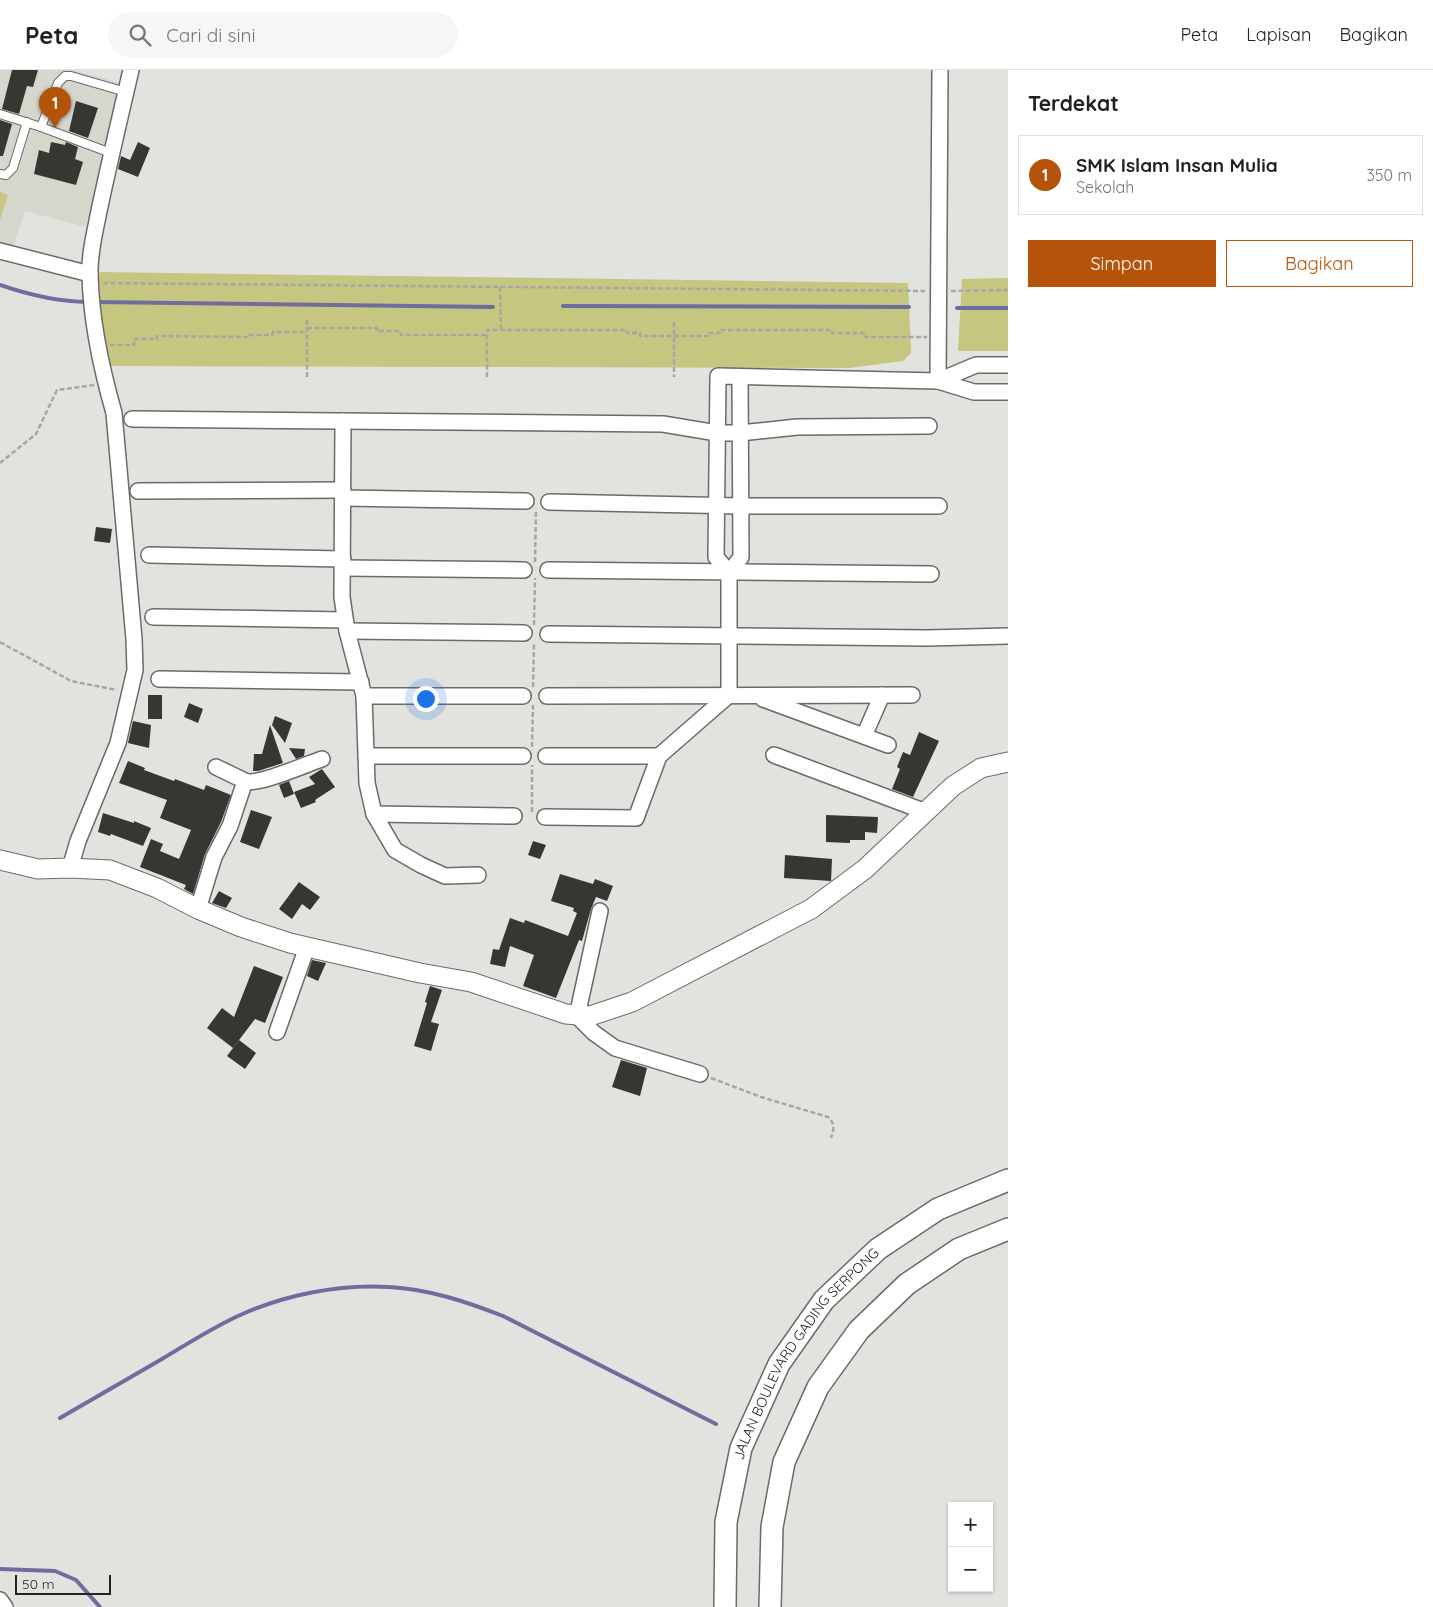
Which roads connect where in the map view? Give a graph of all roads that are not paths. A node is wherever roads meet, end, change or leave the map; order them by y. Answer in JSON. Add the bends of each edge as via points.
{"nodes":[{"id":1,"x":131,"y":70,"type":"edge"},
{"id":2,"x":938,"y":74,"type":"edge"},
{"id":3,"x":126,"y":92,"type":"junction"},
{"id":4,"x":0,"y":114,"type":"edge"},
{"id":5,"x":26,"y":122,"type":"junction"},
{"id":6,"x":41,"y":127,"type":"junction"},
{"id":7,"x":111,"y":153,"type":"junction"},
{"id":8,"x":0,"y":174,"type":"edge"},
{"id":9,"x":0,"y":251,"type":"edge"},
{"id":10,"x":94,"y":282,"type":"junction"},
{"id":11,"x":1008,"y":366,"type":"edge"},
{"id":12,"x":740,"y":377,"type":"junction"},
{"id":13,"x":938,"y":381,"type":"junction"},
{"id":14,"x":1008,"y":392,"type":"edge"},
{"id":15,"x":132,"y":419,"type":"dead end"},
{"id":16,"x":343,"y":421,"type":"junction"},
{"id":17,"x":929,"y":426,"type":"dead end"},
{"id":18,"x":717,"y":433,"type":"junction"},
{"id":19,"x":740,"y":433,"type":"junction"},
{"id":20,"x":138,"y":491,"type":"dead end"},
{"id":21,"x":343,"y":494,"type":"junction"},
{"id":22,"x":716,"y":505,"type":"junction"},
{"id":23,"x":741,"y":506,"type":"junction"},
{"id":24,"x":939,"y":506,"type":"dead end"},
{"id":25,"x":149,"y":555,"type":"dead end"},
{"id":26,"x":343,"y":563,"type":"junction"},
{"id":27,"x":524,"y":570,"type":"dead end"},
{"id":28,"x":548,"y":570,"type":"dead end"},
{"id":29,"x":729,"y":573,"type":"junction"},
{"id":30,"x":931,"y":574,"type":"dead end"},
{"id":31,"x":152,"y":617,"type":"dead end"},
{"id":32,"x":346,"y":626,"type":"junction"},
{"id":33,"x":729,"y":636,"type":"junction"},
{"id":34,"x":1008,"y":636,"type":"edge"},
{"id":35,"x":159,"y":679,"type":"dead end"},
{"id":36,"x":362,"y":689,"type":"junction"},
{"id":37,"x":730,"y":695,"type":"junction"},
{"id":38,"x":752,"y":695,"type":"junction"},
{"id":39,"x":882,"y":695,"type":"junction"},
{"id":40,"x":912,"y":695,"type":"dead end"},
{"id":41,"x":864,"y":736,"type":"junction"},
{"id":42,"x":888,"y":745,"type":"dead end"},
{"id":43,"x":366,"y":756,"type":"junction"},
{"id":44,"x":529,"y":756,"type":"road end"},
{"id":45,"x":546,"y":756,"type":"dead end"},
{"id":46,"x":659,"y":756,"type":"junction"},
{"id":47,"x":774,"y":756,"type":"dead end"},
{"id":48,"x":322,"y":759,"type":"dead end"},
{"id":49,"x":1008,"y":762,"type":"edge"},
{"id":50,"x":216,"y":766,"type":"dead end"},
{"id":51,"x":245,"y":781,"type":"junction"},
{"id":52,"x":926,"y":812,"type":"junction"},
{"id":53,"x":374,"y":814,"type":"junction"},
{"id":54,"x":514,"y":816,"type":"dead end"},
{"id":55,"x":545,"y":817,"type":"road end"},
{"id":56,"x":0,"y":860,"type":"edge"},
{"id":57,"x":70,"y":868,"type":"junction"},
{"id":58,"x":478,"y":876,"type":"dead end"},
{"id":59,"x":198,"y":909,"type":"junction"},
{"id":60,"x":600,"y":911,"type":"dead end"},
{"id":61,"x":307,"y":947,"type":"junction"},
{"id":62,"x":577,"y":1016,"type":"junction"},
{"id":63,"x":278,"y":1032,"type":"dead end"},
{"id":64,"x":700,"y":1074,"type":"road end"},
{"id":65,"x":1008,"y":1180,"type":"edge"},
{"id":66,"x":1008,"y":1229,"type":"edge"},
{"id":67,"x":0,"y":1600,"type":"edge"},
{"id":68,"x":5,"y":1607,"type":"edge"},
{"id":69,"x":725,"y":1607,"type":"edge"},
{"id":70,"x":770,"y":1607,"type":"edge"}],
"edges":[{"from":1,"to":3,"type":"street"},
{"from":2,"to":13,"type":"street"},
{"from":3,"to":6,"type":"lane","via":[[65,76],[58,83]]},
{"from":3,"to":7,"type":"street"},
{"from":4,"to":5,"type":"lane"},
{"from":5,"to":6,"type":"lane"},
{"from":5,"to":8,"type":"lane","via":[[13,168],[6,175]]},
{"from":6,"to":7,"type":"lane"},
{"from":7,"to":10,"type":"street","via":[[93,242]]},
{"from":9,"to":10,"type":"street"},
{"from":10,"to":57,"type":"street","via":[[94,315],[114,413],[135,670],[118,743]]},
{"from":11,"to":13,"type":"street","via":[[976,365]]},
{"from":12,"to":13,"type":"street"},
{"from":12,"to":18,"type":"street","via":[[718,376]]},
{"from":12,"to":19,"type":"street"},
{"from":13,"to":14,"type":"street","via":[[974,392]]},
{"from":15,"to":16,"type":"street"},
{"from":16,"to":18,"type":"street","via":[[663,424]]},
{"from":16,"to":21,"type":"street"},
{"from":17,"to":19,"type":"street","via":[[797,427]]},
{"from":18,"to":19,"type":"street"},
{"from":18,"to":22,"type":"street"},
{"from":19,"to":23,"type":"street"},
{"from":20,"to":21,"type":"street"},
{"from":21,"to":22,"type":"street"},
{"from":21,"to":26,"type":"street"},
{"from":22,"to":23,"type":"street"},
{"from":22,"to":29,"type":"street","via":[[716,558]]},
{"from":23,"to":24,"type":"street"},
{"from":23,"to":29,"type":"street","via":[[741,557]]},
{"from":25,"to":26,"type":"street"},
{"from":26,"to":27,"type":"street"},
{"from":26,"to":32,"type":"street"},
{"from":28,"to":29,"type":"street"},
{"from":29,"to":30,"type":"street"},
{"from":29,"to":33,"type":"street"},
{"from":31,"to":32,"type":"street"},
{"from":32,"to":33,"type":"street","via":[[535,636]]},
{"from":32,"to":36,"type":"street"},
{"from":33,"to":34,"type":"street"},
{"from":33,"to":37,"type":"street"},
{"from":35,"to":36,"type":"street"},
{"from":36,"to":37,"type":"street","via":[[534,698]]},
{"from":36,"to":43,"type":"street"},
{"from":37,"to":38,"type":"street"},
{"from":37,"to":46,"type":"street"},
{"from":38,"to":39,"type":"street"},
{"from":38,"to":41,"type":"street"},
{"from":39,"to":40,"type":"street"},
{"from":39,"to":41,"type":"street"},
{"from":41,"to":42,"type":"street"},
{"from":43,"to":44,"type":"street"},
{"from":43,"to":53,"type":"street","via":[[367,783]]},
{"from":45,"to":46,"type":"street"},
{"from":46,"to":55,"type":"street","via":[[636,818]]},
{"from":47,"to":52,"type":"street"},
{"from":48,"to":51,"type":"street","via":[[254,782]]},
{"from":49,"to":52,"type":"street","via":[[981,768],[953,786]]},
{"from":50,"to":51,"type":"street"},
{"from":51,"to":59,"type":"street","via":[[230,826],[214,857]]},
{"from":52,"to":62,"type":"street","via":[[865,869],[811,909],[632,1002],[590,1016]]},
{"from":53,"to":54,"type":"street"},
{"from":53,"to":58,"type":"street","via":[[395,850],[445,876]]},
{"from":56,"to":57,"type":"street","via":[[38,869]]},
{"from":57,"to":59,"type":"street","via":[[110,870],[157,888]]},
{"from":59,"to":61,"type":"street","via":[[241,928]]},
{"from":60,"to":62,"type":"street"},
{"from":61,"to":62,"type":"street","via":[[471,982]]},
{"from":61,"to":63,"type":"street"},
{"from":62,"to":64,"type":"street","via":[[615,1048]]},
{"from":65,"to":69,"type":"main road","name":"JALAN BOULEVARD GADING SERPONG","via":[[938,1209],[878,1249],[824,1300],[779,1364],[741,1448],[726,1522]]},
{"from":66,"to":70,"type":"main road","name":"JALAN BOULEVARD GADING SERPONG","via":[[959,1249],[907,1284],[859,1330],[818,1387],[784,1462],[772,1527]]},
{"from":67,"to":68,"type":"street"}]}
